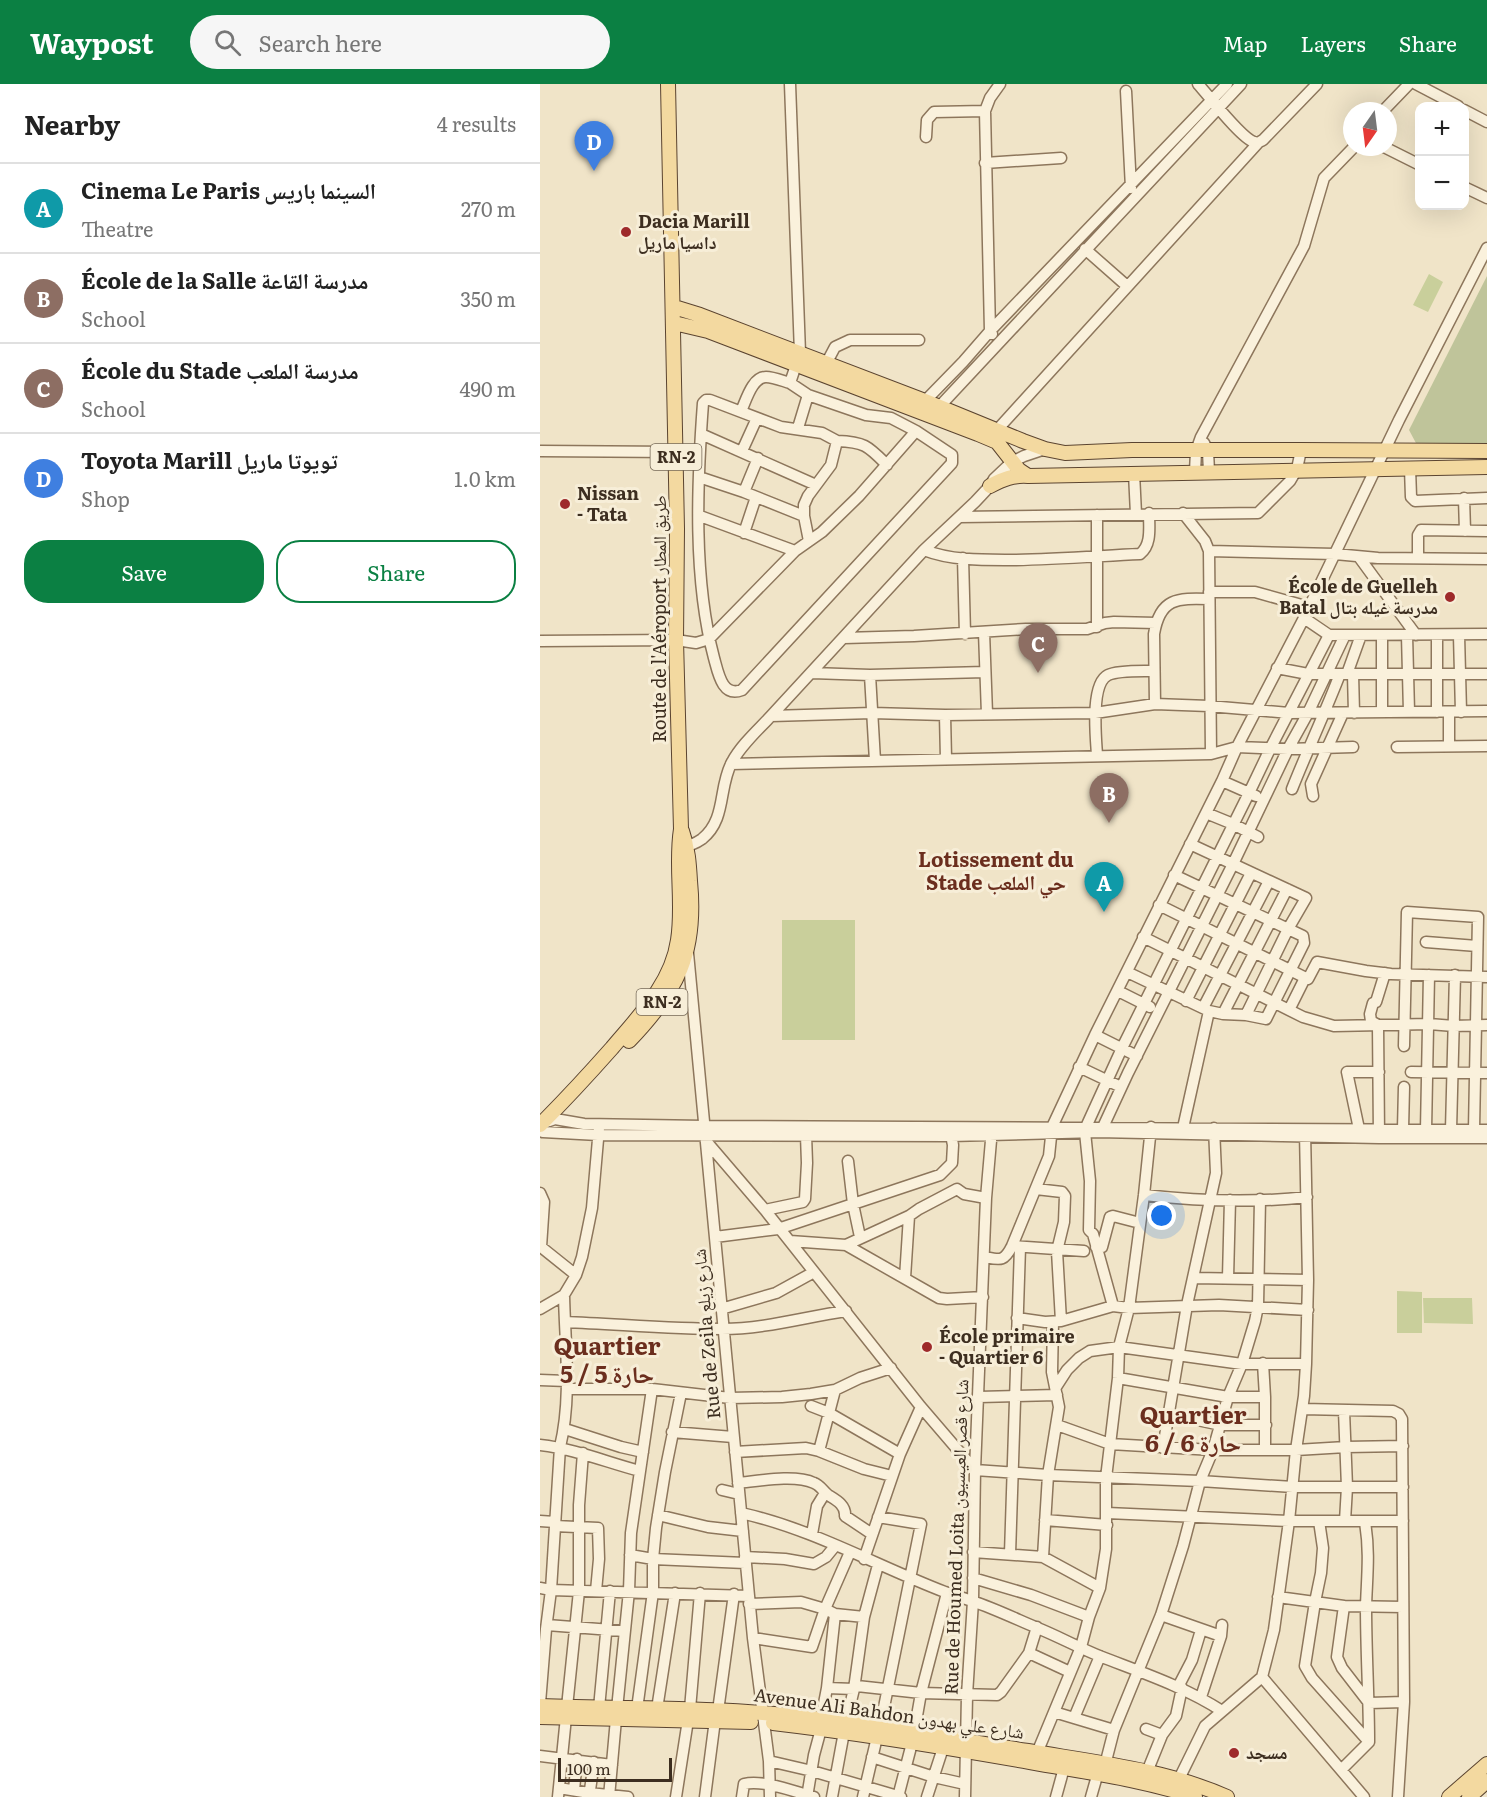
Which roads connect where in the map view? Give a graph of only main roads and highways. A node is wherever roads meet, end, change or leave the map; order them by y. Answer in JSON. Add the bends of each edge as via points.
{"nodes":[{"id":1,"x":668,"y":84,"type":"edge"},
{"id":2,"x":674,"y":307,"type":"junction"},
{"id":3,"x":674,"y":323,"type":"junction"},
{"id":4,"x":798,"y":359,"type":"junction"},
{"id":5,"x":925,"y":407,"type":"junction"},
{"id":6,"x":1461,"y":451,"type":"junction"},
{"id":7,"x":1487,"y":451,"type":"edge"},
{"id":8,"x":1461,"y":467,"type":"junction"},
{"id":9,"x":1487,"y":467,"type":"edge"},
{"id":10,"x":1028,"y":476,"type":"junction"},
{"id":11,"x":990,"y":486,"type":"road end"},
{"id":12,"x":683,"y":946,"type":"junction"},
{"id":13,"x":541,"y":1129,"type":"edge"},
{"id":14,"x":540,"y":1705,"type":"edge"},
{"id":15,"x":567,"y":1712,"type":"junction"},
{"id":16,"x":617,"y":1714,"type":"junction"},
{"id":17,"x":689,"y":1714,"type":"junction"},
{"id":18,"x":540,"y":1717,"type":"edge"},
{"id":19,"x":913,"y":1738,"type":"junction"},
{"id":20,"x":965,"y":1746,"type":"junction"},
{"id":21,"x":1487,"y":1764,"type":"edge"},
{"id":22,"x":1101,"y":1768,"type":"junction"},
{"id":23,"x":1487,"y":1781,"type":"edge"},
{"id":24,"x":1173,"y":1788,"type":"edge"},
{"id":25,"x":1195,"y":1797,"type":"edge"},
{"id":26,"x":1227,"y":1797,"type":"edge"},
{"id":27,"x":1449,"y":1797,"type":"edge"},
{"id":28,"x":1469,"y":1797,"type":"edge"}],
"edges":[{"from":1,"to":2,"type":"main road","name":"Route de l'Aéroport طريق المطار","number":"RN-2"},
{"from":2,"to":3,"type":"main road","name":"Route de l'Aéroport طريق المطار","number":"RN-2"},
{"from":2,"to":4,"type":"main road"},
{"from":3,"to":4,"type":"main road"},
{"from":3,"to":12,"type":"main road","name":"Route de l'Aéroport طريق المطار","number":"RN-2"},
{"from":4,"to":5,"type":"main road"},
{"from":4,"to":5,"type":"main road","via":[[826,363]]},
{"from":5,"to":6,"type":"main road","via":[[939,407],[1045,449],[1065,453]]},
{"from":5,"to":10,"type":"main road","via":[[991,439]]},
{"from":6,"to":7,"type":"main road"},
{"from":6,"to":8,"type":"main road"},
{"from":8,"to":9,"type":"main road"},
{"from":8,"to":10,"type":"main road"},
{"from":10,"to":11,"type":"main road","via":[[1004,478]]},
{"from":12,"to":13,"type":"main road","number":"RN-2","via":[[643,1012]]},
{"from":12,"to":13,"type":"main road","number":"RN-2","via":[[673,988],[647,1022]]},
{"from":14,"to":15,"type":"main road","name":"Avenue Ali Bahdon شارع علي بهدون"},
{"from":15,"to":16,"type":"main road","name":"Avenue Ali Bahdon شارع علي بهدون"},
{"from":15,"to":16,"type":"main road","name":"Avenue Ali Bahdon شارع علي بهدون","via":[[599,1708]]},
{"from":15,"to":18,"type":"main road","name":"Avenue Ali Bahdon شارع علي بهدون"},
{"from":16,"to":17,"type":"main road","name":"Avenue Ali Bahdon شارع علي بهدون"},
{"from":16,"to":17,"type":"main road","name":"Avenue Ali Bahdon شارع علي بهدون","via":[[657,1709]]},
{"from":17,"to":19,"type":"main road","name":"Avenue Ali Bahdon شارع علي بهدون","via":[[821,1724]]},
{"from":19,"to":20,"type":"main road","name":"Avenue Ali Bahdon شارع علي بهدون"},
{"from":19,"to":20,"type":"main road","name":"Avenue Ali Bahdon شارع علي بهدون","via":[[943,1748]]},
{"from":20,"to":22,"type":"main road","name":"Avenue Ali Bahdon شارع علي بهدون","via":[[1036,1753]]},
{"from":20,"to":22,"type":"main road","name":"Avenue Ali Bahdon شارع علي بهدون","via":[[1064,1768]]},
{"from":21,"to":27,"type":"main road"},
{"from":22,"to":24,"type":"main road","name":"Avenue Ali Bahdon شارع علي بهدون"},
{"from":22,"to":24,"type":"main road","name":"Avenue Ali Bahdon شارع علي بهدون","via":[[1147,1772]]},
{"from":23,"to":28,"type":"main road"},
{"from":24,"to":25,"type":"main road","name":"Avenue Ali Bahdon شارع علي بهدون"},
{"from":24,"to":26,"type":"main road","name":"Avenue Ali Bahdon شارع علي بهدون"}]}
